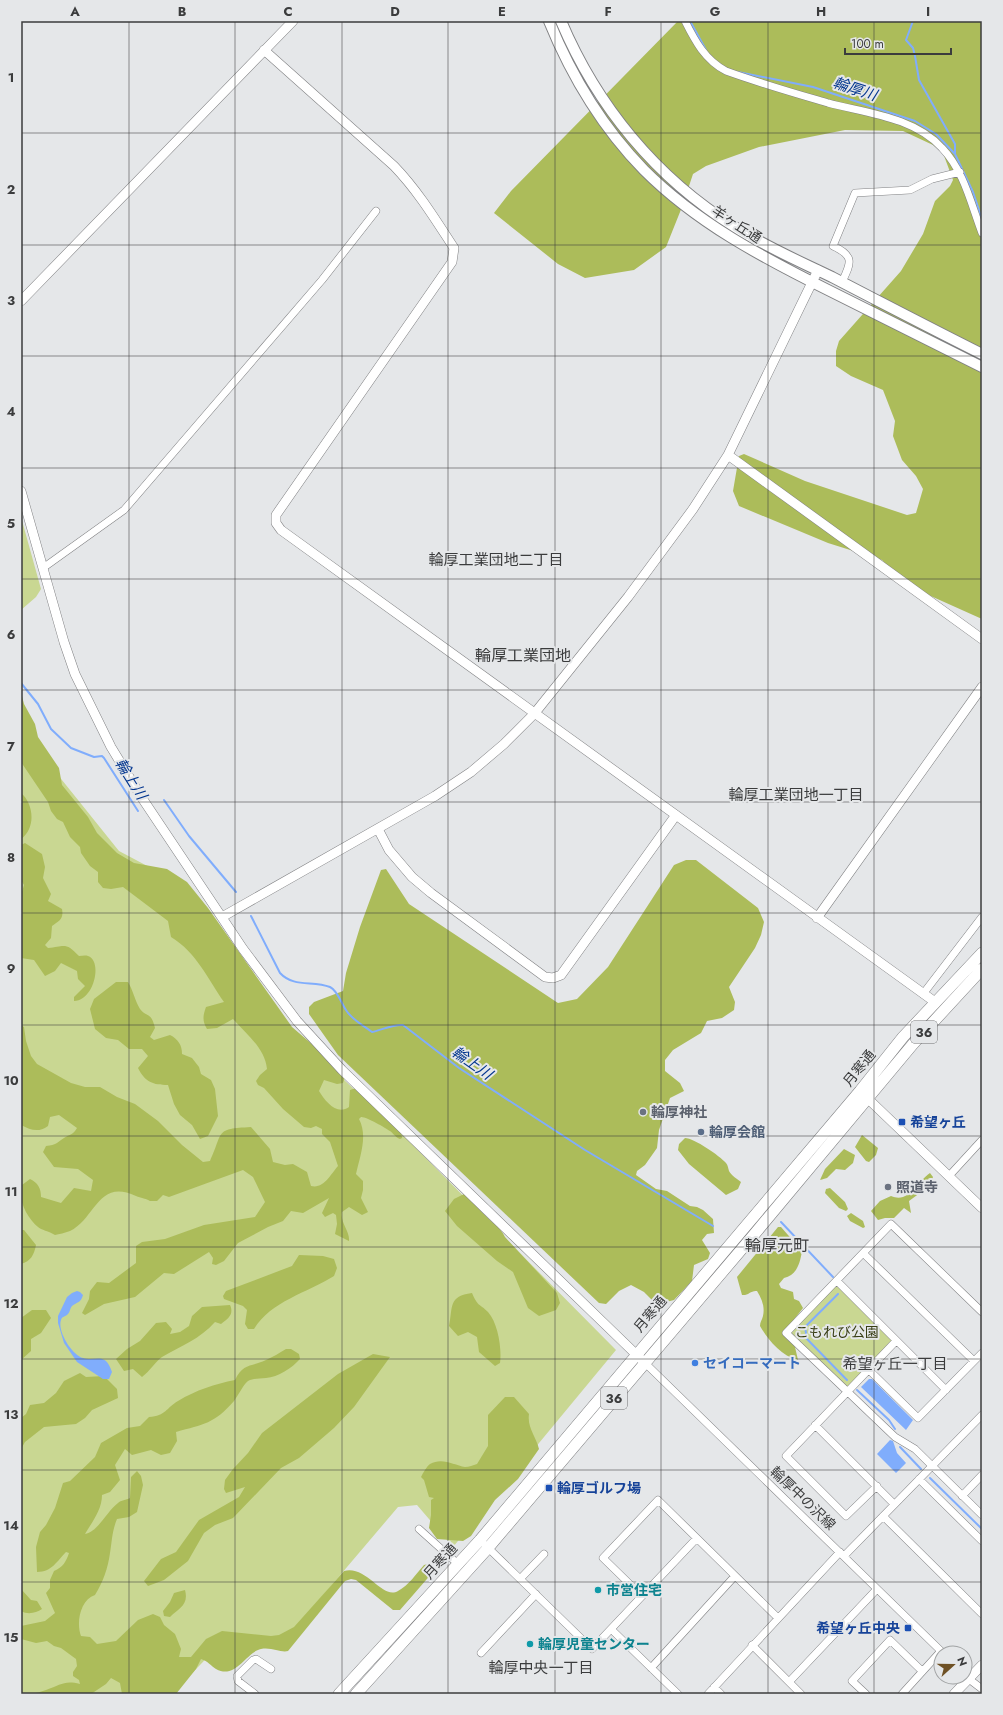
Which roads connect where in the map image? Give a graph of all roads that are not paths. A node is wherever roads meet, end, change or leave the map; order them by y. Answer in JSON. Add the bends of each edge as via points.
{"nodes":[{"id":1,"x":293,"y":21,"type":"edge"},
{"id":2,"x":549,"y":21,"type":"edge"},
{"id":3,"x":561,"y":21,"type":"edge"},
{"id":4,"x":685,"y":21,"type":"edge"},
{"id":5,"x":264,"y":50,"type":"junction"},
{"id":6,"x":960,"y":172,"type":"junction"},
{"id":7,"x":376,"y":211,"type":"dead end"},
{"id":8,"x":982,"y":233,"type":"edge"},
{"id":9,"x":818,"y":270,"type":"junction"},
{"id":10,"x":812,"y":282,"type":"junction"},
{"id":11,"x":842,"y":282,"type":"junction"},
{"id":12,"x":21,"y":301,"type":"edge"},
{"id":13,"x":982,"y":354,"type":"edge"},
{"id":14,"x":982,"y":367,"type":"edge"},
{"id":15,"x":728,"y":455,"type":"junction"},
{"id":16,"x":21,"y":491,"type":"edge"},
{"id":17,"x":43,"y":568,"type":"junction"},
{"id":18,"x":982,"y":639,"type":"edge"},
{"id":19,"x":982,"y":687,"type":"edge"},
{"id":20,"x":534,"y":714,"type":"junction"},
{"id":21,"x":676,"y":815,"type":"junction"},
{"id":22,"x":378,"y":829,"type":"junction"},
{"id":23,"x":222,"y":917,"type":"junction"},
{"id":24,"x":982,"y":917,"type":"edge"},
{"id":25,"x":817,"y":918,"type":"junction"},
{"id":26,"x":982,"y":953,"type":"edge"},
{"id":27,"x":982,"y":963,"type":"edge"},
{"id":28,"x":982,"y":969,"type":"edge"},
{"id":29,"x":923,"y":994,"type":"junction"},
{"id":30,"x":935,"y":1002,"type":"junction"},
{"id":31,"x":928,"y":1028,"type":"junction"},
{"id":32,"x":864,"y":1095,"type":"junction"},
{"id":33,"x":982,"y":1140,"type":"edge"},
{"id":34,"x":949,"y":1176,"type":"junction"},
{"id":35,"x":982,"y":1208,"type":"edge"},
{"id":36,"x":863,"y":1253,"type":"junction"},
{"id":37,"x":837,"y":1281,"type":"junction"},
{"id":38,"x":982,"y":1312,"type":"edge"},
{"id":39,"x":896,"y":1341,"type":"junction"},
{"id":40,"x":636,"y":1353,"type":"junction"},
{"id":41,"x":982,"y":1353,"type":"edge"},
{"id":42,"x":974,"y":1361,"type":"junction"},
{"id":43,"x":644,"y":1362,"type":"junction"},
{"id":44,"x":868,"y":1369,"type":"junction"},
{"id":45,"x":946,"y":1390,"type":"junction"},
{"id":46,"x":847,"y":1393,"type":"junction"},
{"id":47,"x":982,"y":1415,"type":"edge"},
{"id":48,"x":815,"y":1426,"type":"junction"},
{"id":49,"x":931,"y":1465,"type":"junction"},
{"id":50,"x":982,"y":1475,"type":"edge"},
{"id":51,"x":919,"y":1479,"type":"junction"},
{"id":52,"x":877,"y":1486,"type":"junction"},
{"id":53,"x":962,"y":1496,"type":"junction"},
{"id":54,"x":894,"y":1504,"type":"junction"},
{"id":55,"x":982,"y":1515,"type":"edge"},
{"id":56,"x":883,"y":1516,"type":"junction"},
{"id":57,"x":419,"y":1529,"type":"dead end"},
{"id":58,"x":696,"y":1539,"type":"junction"},
{"id":59,"x":982,"y":1541,"type":"edge"},
{"id":60,"x":484,"y":1544,"type":"junction"},
{"id":61,"x":544,"y":1554,"type":"dead end"},
{"id":62,"x":842,"y":1554,"type":"junction"},
{"id":63,"x":458,"y":1564,"type":"junction"},
{"id":64,"x":734,"y":1577,"type":"junction"},
{"id":65,"x":520,"y":1579,"type":"junction"},
{"id":66,"x":877,"y":1589,"type":"junction"},
{"id":67,"x":536,"y":1594,"type":"junction"},
{"id":68,"x":642,"y":1596,"type":"junction"},
{"id":69,"x":982,"y":1614,"type":"edge"},
{"id":70,"x":778,"y":1618,"type":"junction"},
{"id":71,"x":611,"y":1629,"type":"junction"},
{"id":72,"x":752,"y":1645,"type":"junction"},
{"id":73,"x":935,"y":1645,"type":"edge"},
{"id":74,"x":481,"y":1653,"type":"dead end"},
{"id":75,"x":933,"y":1661,"type":"edge"},
{"id":76,"x":982,"y":1665,"type":"edge"},
{"id":77,"x":651,"y":1668,"type":"junction"},
{"id":78,"x":271,"y":1669,"type":"dead end"},
{"id":79,"x":922,"y":1671,"type":"junction"},
{"id":80,"x":973,"y":1672,"type":"edge"},
{"id":81,"x":789,"y":1682,"type":"junction"},
{"id":82,"x":973,"y":1682,"type":"edge"},
{"id":83,"x":961,"y":1685,"type":"edge"},
{"id":84,"x":714,"y":1687,"type":"junction"},
{"id":85,"x":982,"y":1689,"type":"edge"},
{"id":86,"x":256,"y":1694,"type":"edge"},
{"id":87,"x":339,"y":1694,"type":"edge"},
{"id":88,"x":356,"y":1694,"type":"edge"},
{"id":89,"x":678,"y":1694,"type":"edge"},
{"id":90,"x":708,"y":1694,"type":"edge"},
{"id":91,"x":721,"y":1694,"type":"edge"},
{"id":92,"x":802,"y":1694,"type":"edge"},
{"id":93,"x":866,"y":1694,"type":"edge"},
{"id":94,"x":902,"y":1694,"type":"edge"},
{"id":95,"x":954,"y":1694,"type":"edge"}],
"edges":[{"from":1,"to":5,"type":"street"},
{"from":2,"to":10,"type":"main road","name":"羊ヶ丘通","via":[[586,95],[622,145],[645,170],[708,224],[759,255]]},
{"from":3,"to":9,"type":"main road","name":"羊ヶ丘通","via":[[593,85],[628,135],[663,173],[735,227]]},
{"from":4,"to":6,"type":"street","via":[[705,55],[720,68],[826,102],[897,120],[930,137],[942,147]]},
{"from":5,"to":12,"type":"street"},
{"from":5,"to":20,"type":"street","via":[[408,181],[454,248],[452,262],[276,515],[276,523],[281,530]]},
{"from":6,"to":8,"type":"street"},
{"from":6,"to":11,"type":"street","via":[[932,179],[910,190],[855,192],[833,246],[845,251],[849,260]]},
{"from":7,"to":17,"type":"street","via":[[322,280],[124,510]]},
{"from":9,"to":10,"type":"street"},
{"from":9,"to":11,"type":"main road","name":"羊ヶ丘通"},
{"from":10,"to":14,"type":"main road","name":"羊ヶ丘通"},
{"from":10,"to":15,"type":"street"},
{"from":11,"to":13,"type":"main road","name":"羊ヶ丘通"},
{"from":15,"to":18,"type":"street"},
{"from":15,"to":20,"type":"street","via":[[651,566]]},
{"from":16,"to":17,"type":"street"},
{"from":17,"to":23,"type":"street","via":[[75,674],[95,716],[142,798]]},
{"from":19,"to":25,"type":"street"},
{"from":20,"to":21,"type":"street"},
{"from":20,"to":22,"type":"street","via":[[471,772]]},
{"from":21,"to":22,"type":"street","via":[[561,975],[554,978],[545,977],[412,877],[389,850]]},
{"from":21,"to":25,"type":"street"},
{"from":22,"to":23,"type":"street"},
{"from":23,"to":40,"type":"street","via":[[297,1021],[342,1070]]},
{"from":24,"to":29,"type":"street"},
{"from":25,"to":29,"type":"street"},
{"from":26,"to":30,"type":"highway","name":"月寒通","number":"36"},
{"from":27,"to":31,"type":"main road","via":[[951,997]]},
{"from":28,"to":31,"type":"highway","name":"月寒通","number":"36"},
{"from":29,"to":30,"type":"street"},
{"from":30,"to":32,"type":"highway","name":"月寒通","number":"36","via":[[903,1037]]},
{"from":31,"to":32,"type":"highway","name":"月寒通","number":"36"},
{"from":32,"to":34,"type":"street"},
{"from":32,"to":40,"type":"highway","name":"月寒通","number":"36"},
{"from":32,"to":43,"type":"highway","name":"月寒通","number":"36","via":[[752,1237]]},
{"from":33,"to":34,"type":"street"},
{"from":34,"to":35,"type":"street"},
{"from":36,"to":37,"type":"street"},
{"from":36,"to":38,"type":"street","via":[[891,1224]]},
{"from":36,"to":42,"type":"street"},
{"from":37,"to":39,"type":"street"},
{"from":37,"to":46,"type":"street","via":[[786,1332]]},
{"from":39,"to":44,"type":"street"},
{"from":39,"to":45,"type":"street"},
{"from":40,"to":43,"type":"street"},
{"from":40,"to":60,"type":"highway","name":"月寒通","number":"36"},
{"from":41,"to":42,"type":"street"},
{"from":42,"to":45,"type":"street"},
{"from":43,"to":60,"type":"highway","name":"月寒通","number":"36"},
{"from":43,"to":62,"type":"street","name":"輪厚中の沢線"},
{"from":44,"to":45,"type":"street","via":[[918,1418]]},
{"from":44,"to":46,"type":"street"},
{"from":46,"to":48,"type":"street"},
{"from":46,"to":49,"type":"street","via":[[895,1437],[915,1450]]},
{"from":47,"to":49,"type":"street"},
{"from":48,"to":52,"type":"street"},
{"from":48,"to":52,"type":"street","via":[[786,1456],[846,1516]]},
{"from":49,"to":51,"type":"street"},
{"from":49,"to":53,"type":"street"},
{"from":50,"to":53,"type":"street"},
{"from":51,"to":54,"type":"street"},
{"from":51,"to":59,"type":"street"},
{"from":52,"to":54,"type":"street"},
{"from":53,"to":55,"type":"street"},
{"from":54,"to":56,"type":"street"},
{"from":56,"to":62,"type":"street"},
{"from":56,"to":69,"type":"street"},
{"from":57,"to":63,"type":"street"},
{"from":58,"to":64,"type":"street"},
{"from":58,"to":68,"type":"street"},
{"from":58,"to":68,"type":"street","via":[[658,1500],[603,1558]]},
{"from":60,"to":63,"type":"highway","name":"月寒通","number":"36"},
{"from":60,"to":65,"type":"street"},
{"from":60,"to":88,"type":"highway","name":"月寒通","number":"36"},
{"from":61,"to":65,"type":"street"},
{"from":62,"to":66,"type":"street","name":"輪厚中の沢線"},
{"from":62,"to":70,"type":"street"},
{"from":63,"to":87,"type":"highway","name":"月寒通","number":"36"},
{"from":64,"to":70,"type":"street"},
{"from":64,"to":77,"type":"street"},
{"from":65,"to":67,"type":"street"},
{"from":66,"to":73,"type":"street","name":"輪厚中の沢線"},
{"from":66,"to":81,"type":"street"},
{"from":67,"to":71,"type":"street","via":[[592,1649]]},
{"from":67,"to":74,"type":"street"},
{"from":68,"to":71,"type":"street"},
{"from":70,"to":72,"type":"street"},
{"from":71,"to":77,"type":"street"},
{"from":72,"to":81,"type":"street"},
{"from":72,"to":84,"type":"street"},
{"from":75,"to":79,"type":"street"},
{"from":76,"to":80,"type":"street"},
{"from":77,"to":89,"type":"street"},
{"from":78,"to":86,"type":"street","via":[[253,1660],[237,1676],[238,1681]]},
{"from":79,"to":93,"type":"street","via":[[890,1640],[852,1681]]},
{"from":79,"to":94,"type":"street"},
{"from":81,"to":92,"type":"street"},
{"from":82,"to":85,"type":"street"},
{"from":83,"to":95,"type":"street"},
{"from":84,"to":90,"type":"street"},
{"from":84,"to":91,"type":"street"}]}
